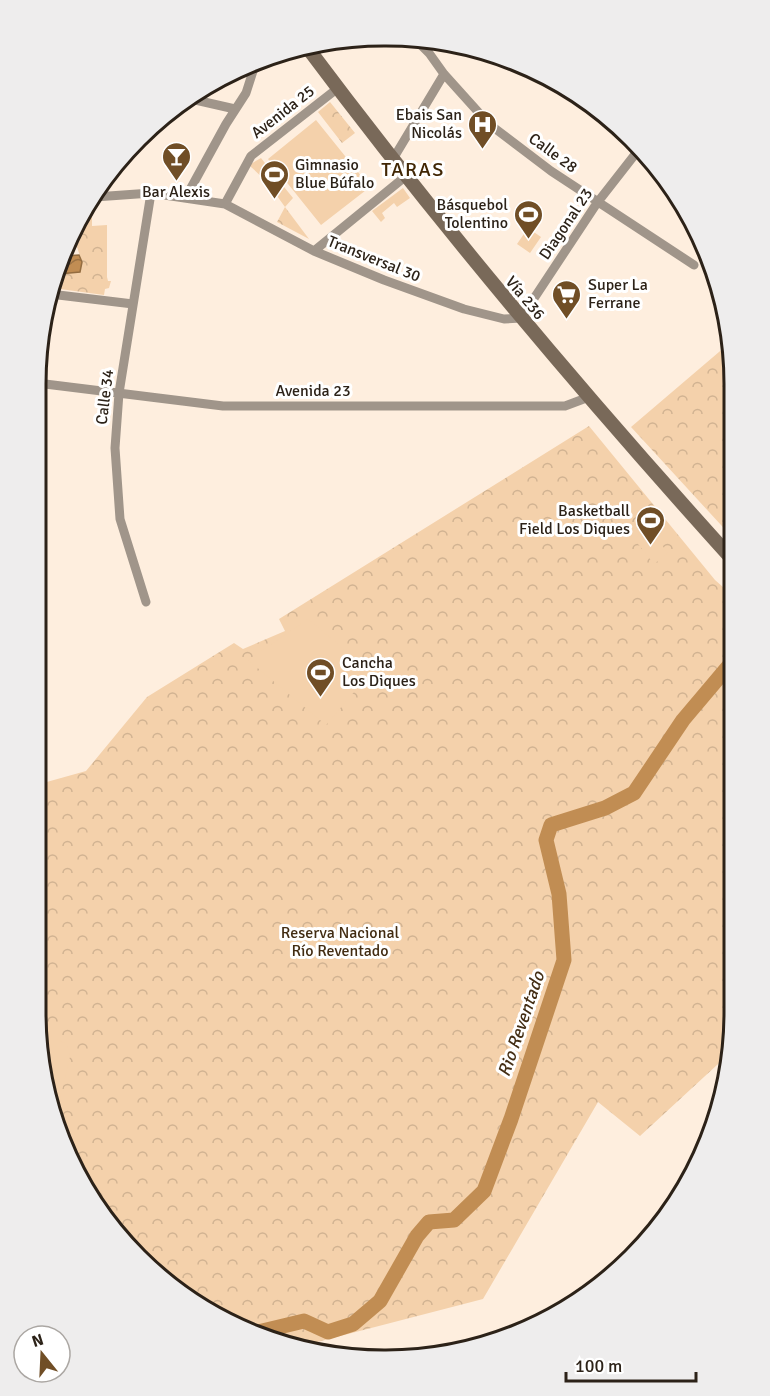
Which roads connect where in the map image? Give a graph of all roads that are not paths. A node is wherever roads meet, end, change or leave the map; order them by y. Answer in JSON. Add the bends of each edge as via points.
{"nodes":[{"id":1,"x":425,"y":49,"type":"edge"},
{"id":2,"x":313,"y":54,"type":"edge"},
{"id":3,"x":253,"y":73,"type":"edge"},
{"id":4,"x":444,"y":74,"type":"junction"},
{"id":5,"x":338,"y":88,"type":"junction"},
{"id":6,"x":201,"y":101,"type":"edge"},
{"id":7,"x":235,"y":109,"type":"junction"},
{"id":8,"x":634,"y":156,"type":"edge"},
{"id":9,"x":393,"y":159,"type":"junction"},
{"id":10,"x":405,"y":176,"type":"junction"},
{"id":11,"x":150,"y":193,"type":"junction"},
{"id":12,"x":104,"y":196,"type":"edge"},
{"id":13,"x":186,"y":197,"type":"junction"},
{"id":14,"x":597,"y":203,"type":"junction"},
{"id":15,"x":225,"y":204,"type":"junction"},
{"id":16,"x":314,"y":251,"type":"junction"},
{"id":17,"x":694,"y":265,"type":"dead end"},
{"id":18,"x":59,"y":295,"type":"edge"},
{"id":19,"x":133,"y":304,"type":"junction"},
{"id":20,"x":521,"y":318,"type":"junction"},
{"id":21,"x":47,"y":384,"type":"edge"},
{"id":22,"x":119,"y":393,"type":"junction"},
{"id":23,"x":590,"y":397,"type":"junction"},
{"id":24,"x":724,"y":550,"type":"edge"},
{"id":25,"x":146,"y":602,"type":"dead end"}],
"edges":[{"from":1,"to":4,"type":"street","name":"Calle 28"},
{"from":2,"to":5,"type":"main road","name":"Vía 236"},
{"from":3,"to":7,"type":"street"},
{"from":4,"to":9,"type":"street"},
{"from":4,"to":14,"type":"street","name":"Calle 28","via":[[489,124]]},
{"from":5,"to":9,"type":"main road","name":"Vía 236"},
{"from":5,"to":15,"type":"street","name":"Avenida 25","via":[[251,156]]},
{"from":6,"to":7,"type":"street"},
{"from":7,"to":13,"type":"street"},
{"from":8,"to":14,"type":"street","name":"Diagonal 23"},
{"from":9,"to":10,"type":"main road","name":"Vía 236"},
{"from":10,"to":16,"type":"street"},
{"from":10,"to":20,"type":"main road","name":"Vía 236"},
{"from":11,"to":12,"type":"street"},
{"from":11,"to":13,"type":"street"},
{"from":11,"to":19,"type":"street","name":"Calle 34"},
{"from":13,"to":15,"type":"street"},
{"from":14,"to":17,"type":"street","name":"Calle 28"},
{"from":14,"to":20,"type":"street","name":"Diagonal 23"},
{"from":15,"to":16,"type":"street","name":"Transversal 30"},
{"from":16,"to":20,"type":"street","name":"Transversal 30","via":[[464,309],[504,319]]},
{"from":18,"to":19,"type":"street"},
{"from":19,"to":22,"type":"street","name":"Calle 34"},
{"from":20,"to":23,"type":"main road","name":"Vía 236"},
{"from":21,"to":22,"type":"street","name":"Avenida 23"},
{"from":22,"to":23,"type":"street","name":"Avenida 23","via":[[223,406],[565,406]]},
{"from":22,"to":25,"type":"street","name":"Calle 34","via":[[115,448],[120,519]]},
{"from":23,"to":24,"type":"main road","name":"Vía 236"}]}
